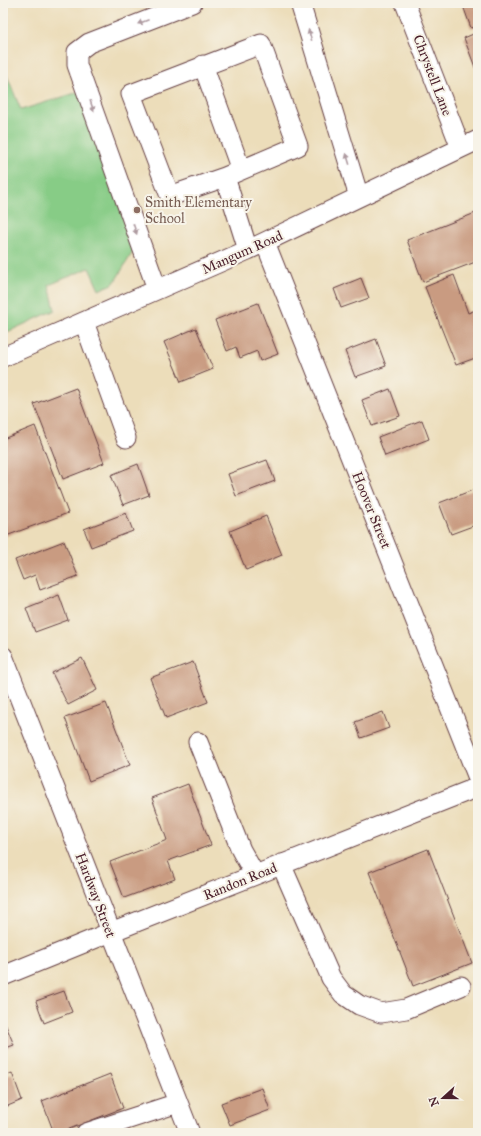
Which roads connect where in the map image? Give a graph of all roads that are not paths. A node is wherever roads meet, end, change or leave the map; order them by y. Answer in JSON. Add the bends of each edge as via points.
{"nodes":[{"id":1,"x":192,"y":3,"type":"edge"},
{"id":2,"x":300,"y":3,"type":"edge"},
{"id":3,"x":405,"y":3,"type":"edge"},
{"id":4,"x":203,"y":65,"type":"junction"},
{"id":5,"x":478,"y":140,"type":"edge"},
{"id":6,"x":461,"y":148,"type":"junction"},
{"id":7,"x":233,"y":174,"type":"junction"},
{"id":8,"x":359,"y":196,"type":"junction"},
{"id":9,"x":265,"y":242,"type":"junction"},
{"id":10,"x":248,"y":250,"type":"junction"},
{"id":11,"x":157,"y":290,"type":"junction"},
{"id":12,"x":84,"y":322,"type":"junction"},
{"id":13,"x":3,"y":357,"type":"edge"},
{"id":14,"x":126,"y":438,"type":"dead end"},
{"id":15,"x":3,"y":656,"type":"edge"},
{"id":16,"x":198,"y":742,"type":"dead end"},
{"id":17,"x":478,"y":778,"type":"edge"},
{"id":18,"x":478,"y":787,"type":"edge"},
{"id":19,"x":281,"y":864,"type":"junction"},
{"id":20,"x":255,"y":875,"type":"junction"},
{"id":21,"x":110,"y":932,"type":"junction"},
{"id":22,"x":3,"y":976,"type":"edge"},
{"id":23,"x":461,"y":986,"type":"dead end"},
{"id":24,"x":178,"y":1103,"type":"junction"},
{"id":25,"x":86,"y":1133,"type":"edge"},
{"id":26,"x":190,"y":1133,"type":"edge"}],
"edges":[{"from":1,"to":11,"type":"street","one_way":true,"via":[[89,43],[77,52],[77,65]]},
{"from":8,"to":2,"type":"street","one_way":true},
{"from":3,"to":6,"type":"street","name":"Chrystell Lane"},
{"from":4,"to":7,"type":"street"},
{"from":4,"to":7,"type":"street","via":[[261,44],[298,146]]},
{"from":4,"to":7,"type":"street","via":[[131,94],[170,196]]},
{"from":5,"to":6,"type":"street","name":"Mangum Road"},
{"from":6,"to":8,"type":"street","name":"Mangum Road"},
{"from":7,"to":10,"type":"street"},
{"from":8,"to":9,"type":"street","name":"Mangum Road"},
{"from":9,"to":10,"type":"street","name":"Mangum Road"},
{"from":9,"to":17,"type":"street","name":"Hoover Street"},
{"from":10,"to":11,"type":"street","name":"Mangum Road"},
{"from":11,"to":12,"type":"street","name":"Mangum Road"},
{"from":12,"to":13,"type":"street","name":"Mangum Road"},
{"from":12,"to":14,"type":"street"},
{"from":15,"to":21,"type":"street","name":"Hardway Street"},
{"from":16,"to":20,"type":"street","via":[[241,850]]},
{"from":18,"to":19,"type":"street","name":"Randon Road"},
{"from":19,"to":20,"type":"street","name":"Randon Road"},
{"from":19,"to":23,"type":"street","via":[[331,978],[348,998],[381,1013],[406,1009]]},
{"from":20,"to":21,"type":"street","name":"Randon Road"},
{"from":21,"to":22,"type":"street","name":"Randon Road"},
{"from":21,"to":24,"type":"street","name":"Hardway Street"},
{"from":24,"to":25,"type":"street"},
{"from":24,"to":26,"type":"street","name":"Hardway Street"}]}
